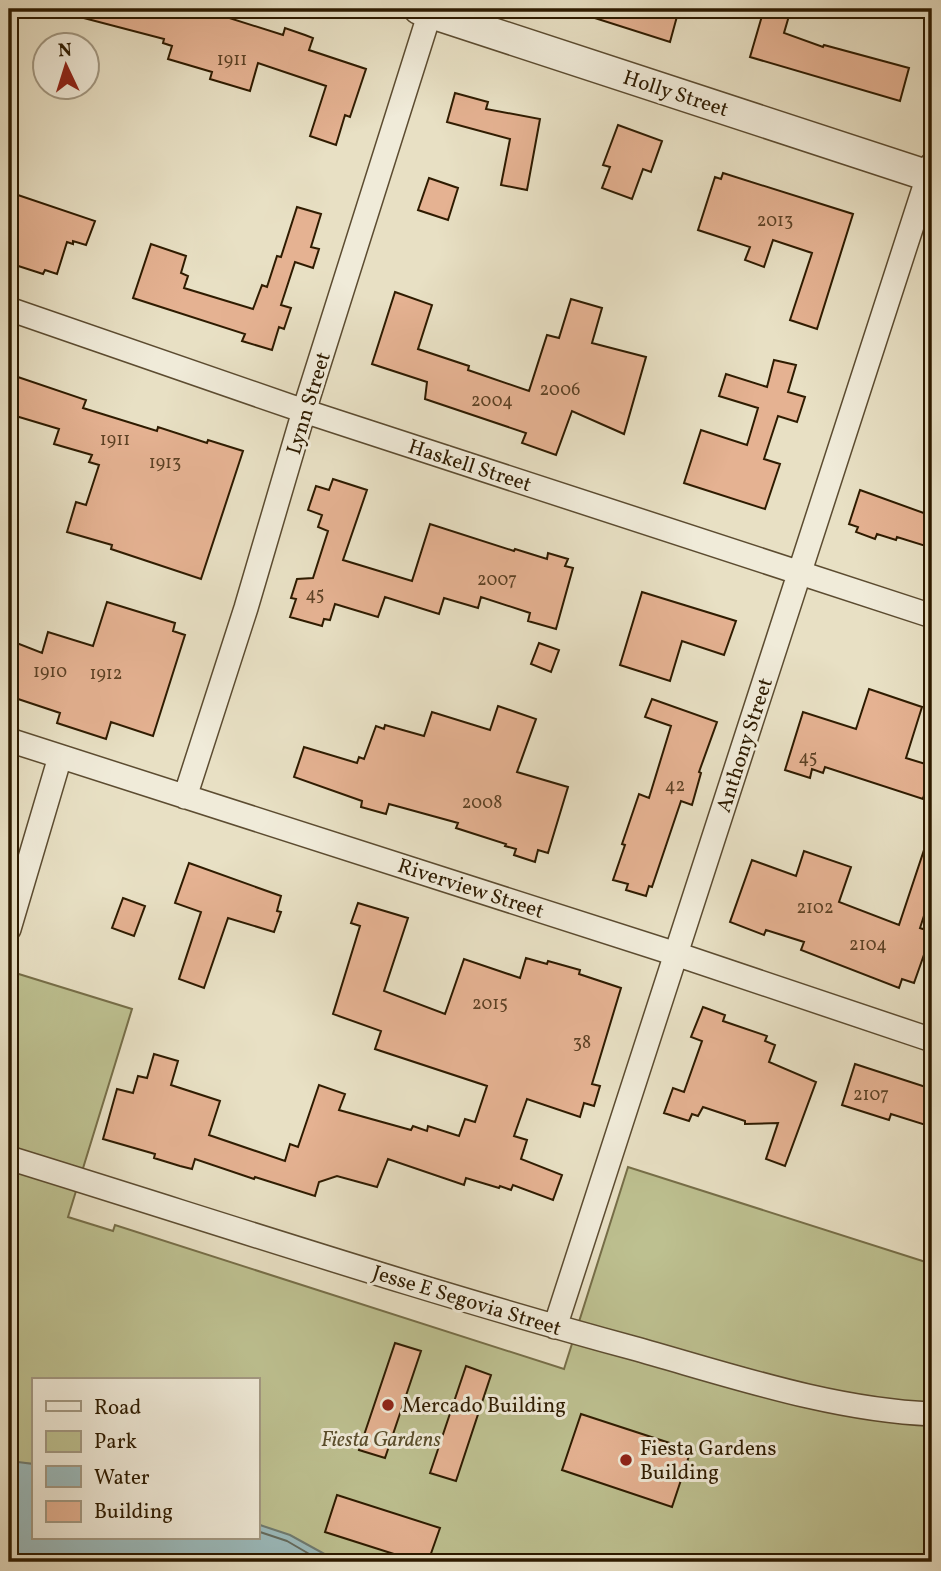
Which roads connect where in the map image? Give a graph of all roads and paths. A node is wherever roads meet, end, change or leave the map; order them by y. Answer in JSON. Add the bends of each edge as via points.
{"nodes":[{"id":1,"x":427,"y":10,"type":"edge"},
{"id":2,"x":931,"y":172,"type":"edge"},
{"id":3,"x":9,"y":309,"type":"edge"},
{"id":4,"x":304,"y":411,"type":"junction"},
{"id":5,"x":799,"y":573,"type":"junction"},
{"id":6,"x":932,"y":616,"type":"edge"},
{"id":7,"x":9,"y":740,"type":"edge"},
{"id":8,"x":60,"y":757,"type":"junction"},
{"id":9,"x":185,"y":797,"type":"junction"},
{"id":10,"x":9,"y":929,"type":"edge"},
{"id":11,"x":676,"y":954,"type":"junction"},
{"id":12,"x":932,"y":1040,"type":"edge"},
{"id":13,"x":9,"y":1158,"type":"edge"},
{"id":14,"x":555,"y":1327,"type":"junction"},
{"id":15,"x":932,"y":1414,"type":"edge"}],
"edges":[{"from":1,"to":2,"type":"street","name":"Holly Street"},
{"from":1,"to":4,"type":"street","name":"Lynn Street"},
{"from":2,"to":5,"type":"street","name":"Anthony Street"},
{"from":3,"to":4,"type":"street","name":"Haskell Street"},
{"from":4,"to":5,"type":"street","name":"Haskell Street"},
{"from":4,"to":9,"type":"street","name":"Lynn Street"},
{"from":5,"to":6,"type":"street","name":"Haskell Street"},
{"from":5,"to":11,"type":"street","name":"Anthony Street"},
{"from":7,"to":8,"type":"street","name":"Riverview Street"},
{"from":8,"to":9,"type":"street","name":"Riverview Street"},
{"from":8,"to":10,"type":"street"},
{"from":9,"to":11,"type":"street","name":"Riverview Street"},
{"from":11,"to":12,"type":"street","name":"Riverview Street"},
{"from":11,"to":14,"type":"street","name":"Anthony Street"},
{"from":13,"to":14,"type":"street","name":"Jesse E Segovia Street"},
{"from":14,"to":15,"type":"street","name":"Jesse E Segovia Street","via":[[801,1394]]}]}
